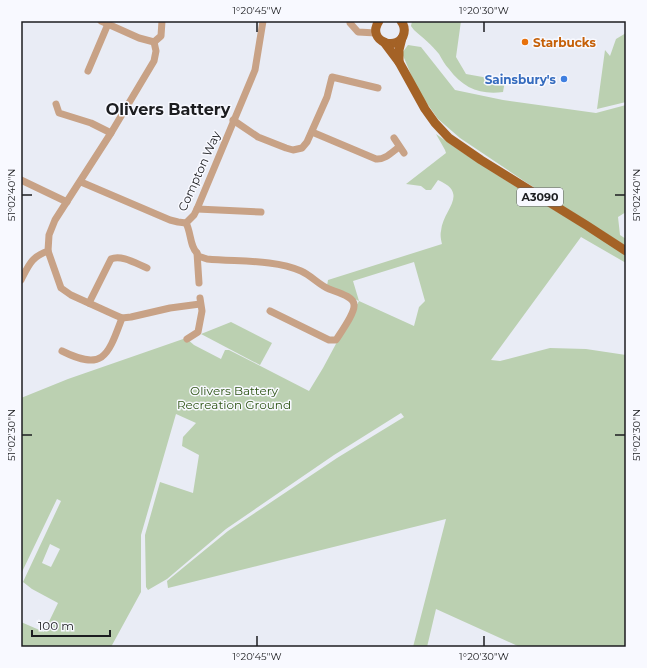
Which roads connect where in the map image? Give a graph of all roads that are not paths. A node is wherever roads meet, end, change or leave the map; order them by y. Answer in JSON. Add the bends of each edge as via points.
{"nodes":[{"id":1,"x":101,"y":21,"type":"edge"},
{"id":2,"x":162,"y":21,"type":"edge"},
{"id":3,"x":263,"y":21,"type":"edge"},
{"id":4,"x":350,"y":21,"type":"edge"},
{"id":5,"x":379,"y":21,"type":"edge"},
{"id":6,"x":403,"y":22,"type":"edge"},
{"id":7,"x":108,"y":24,"type":"junction"},
{"id":8,"x":376,"y":32,"type":"junction"},
{"id":9,"x":402,"y":38,"type":"junction"},
{"id":10,"x":154,"y":42,"type":"junction"},
{"id":11,"x":384,"y":42,"type":"junction"},
{"id":12,"x":399,"y":62,"type":"junction"},
{"id":13,"x":88,"y":71,"type":"dead end"},
{"id":14,"x":378,"y":88,"type":"dead end"},
{"id":15,"x":56,"y":104,"type":"dead end"},
{"id":16,"x":59,"y":113,"type":"junction"},
{"id":17,"x":52,"y":117,"type":"dead end"},
{"id":18,"x":233,"y":120,"type":"junction"},
{"id":19,"x":312,"y":132,"type":"junction"},
{"id":20,"x":111,"y":133,"type":"junction"},
{"id":21,"x":394,"y":138,"type":"dead end"},
{"id":22,"x":399,"y":147,"type":"junction"},
{"id":23,"x":404,"y":153,"type":"dead end"},
{"id":24,"x":21,"y":180,"type":"edge"},
{"id":25,"x":81,"y":182,"type":"junction"},
{"id":26,"x":67,"y":202,"type":"junction"},
{"id":27,"x":197,"y":209,"type":"junction"},
{"id":28,"x":261,"y":212,"type":"dead end"},
{"id":29,"x":186,"y":223,"type":"junction"},
{"id":30,"x":48,"y":251,"type":"junction"},
{"id":31,"x":626,"y":251,"type":"edge"},
{"id":32,"x":198,"y":253,"type":"junction"},
{"id":33,"x":147,"y":268,"type":"dead end"},
{"id":34,"x":21,"y":280,"type":"edge"},
{"id":35,"x":199,"y":283,"type":"dead end"},
{"id":36,"x":89,"y":303,"type":"junction"},
{"id":37,"x":270,"y":311,"type":"dead end"},
{"id":38,"x":122,"y":318,"type":"junction"},
{"id":39,"x":187,"y":339,"type":"dead end"},
{"id":40,"x":62,"y":350,"type":"dead end"}],
"edges":[{"from":1,"to":7,"type":"street"},
{"from":2,"to":10,"type":"street","via":[[161,36]]},
{"from":3,"to":18,"type":"street","name":"Compton Way","via":[[254,70]]},
{"from":4,"to":8,"type":"street","via":[[358,32]]},
{"from":5,"to":8,"type":"main road"},
{"from":6,"to":9,"type":"main road"},
{"from":7,"to":10,"type":"street"},
{"from":7,"to":13,"type":"street"},
{"from":8,"to":11,"type":"main road"},
{"from":9,"to":11,"type":"main road","via":[[397,42]]},
{"from":9,"to":12,"type":"main road"},
{"from":10,"to":20,"type":"street","via":[[154,61]]},
{"from":11,"to":12,"type":"main road","number":"A3090"},
{"from":12,"to":31,"type":"main road","number":"A3090","via":[[425,109],[449,138]]},
{"from":14,"to":19,"type":"street","via":[[332,77]]},
{"from":15,"to":16,"type":"street"},
{"from":16,"to":17,"type":"street"},
{"from":16,"to":20,"type":"street","via":[[91,122]]},
{"from":18,"to":19,"type":"street","via":[[258,137],[293,150],[302,148]]},
{"from":18,"to":27,"type":"street","name":"Compton Way"},
{"from":19,"to":22,"type":"street","via":[[376,160],[388,156]]},
{"from":20,"to":25,"type":"street"},
{"from":21,"to":22,"type":"street"},
{"from":22,"to":23,"type":"street"},
{"from":24,"to":26,"type":"street"},
{"from":25,"to":26,"type":"street"},
{"from":25,"to":29,"type":"street","via":[[170,220]]},
{"from":26,"to":30,"type":"street","via":[[51,228]]},
{"from":27,"to":28,"type":"street"},
{"from":27,"to":29,"type":"street","name":"Compton Way"},
{"from":29,"to":32,"type":"street","name":"Compton Way","via":[[194,251]]},
{"from":30,"to":34,"type":"street","via":[[34,257]]},
{"from":30,"to":36,"type":"street","via":[[61,288]]},
{"from":32,"to":35,"type":"street","name":"Compton Way"},
{"from":32,"to":37,"type":"street","via":[[198,256],[207,259],[286,266],[349,298],[355,306],[336,340],[329,340]]},
{"from":33,"to":36,"type":"street","via":[[121,258],[111,259]]},
{"from":36,"to":38,"type":"street"},
{"from":38,"to":39,"type":"street","via":[[200,301],[202,316],[198,332]]},
{"from":38,"to":40,"type":"street","via":[[108,350],[98,359],[84,360]]}]}
